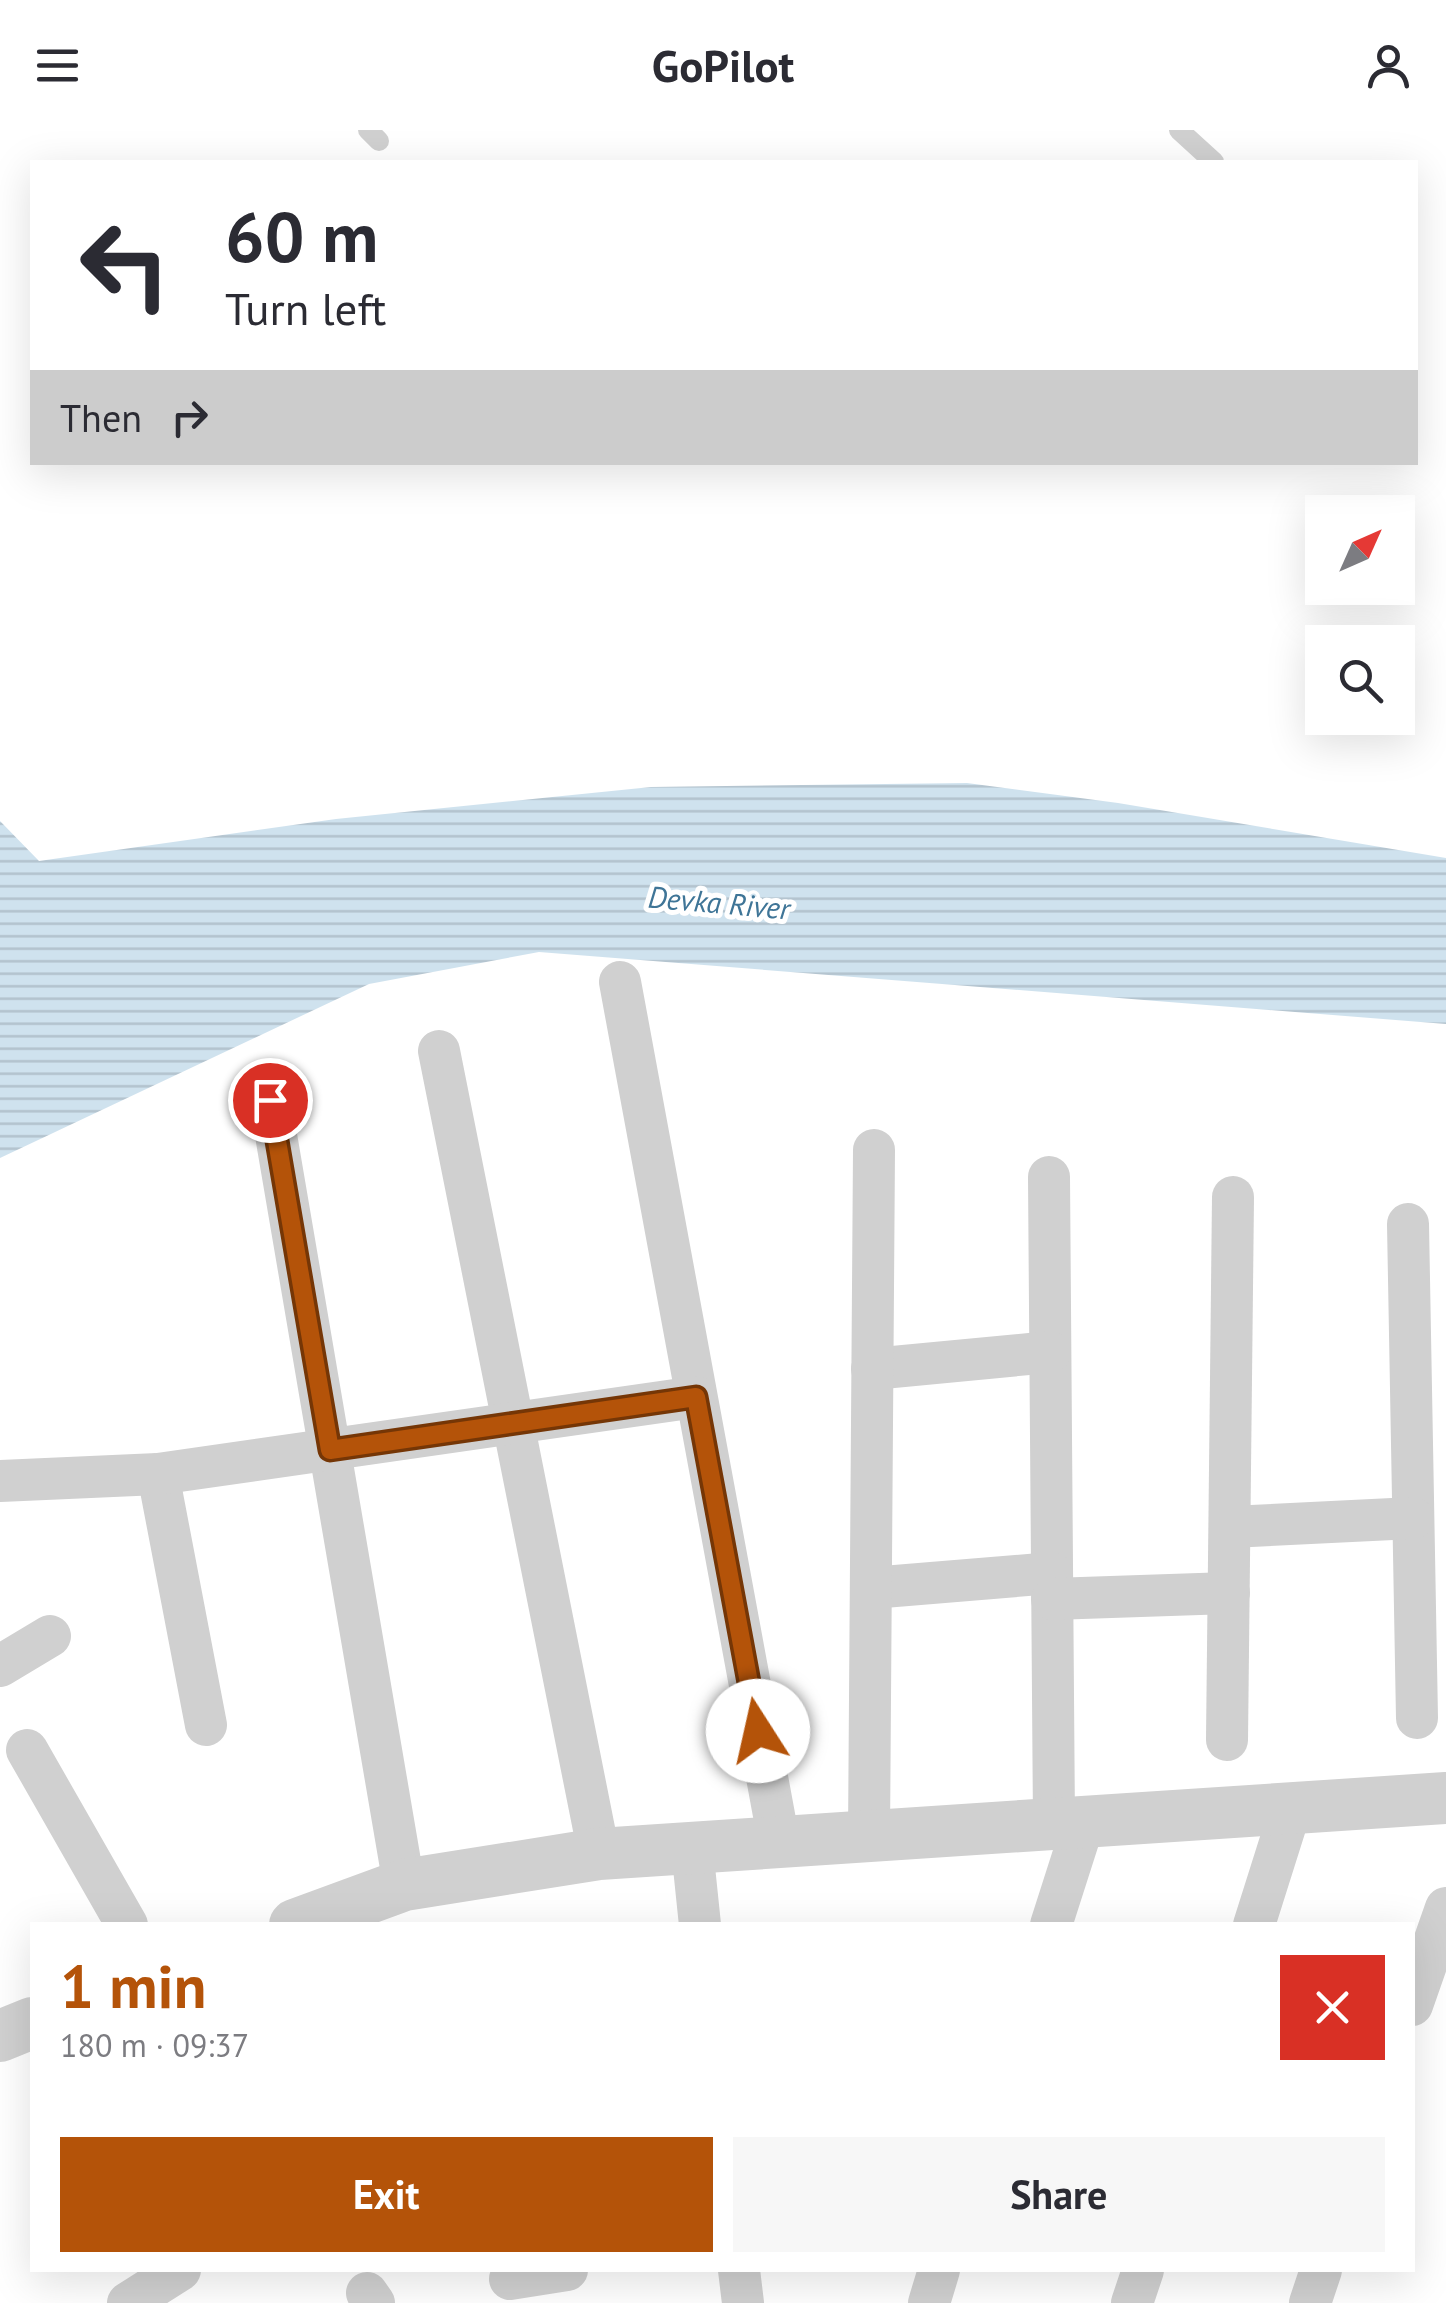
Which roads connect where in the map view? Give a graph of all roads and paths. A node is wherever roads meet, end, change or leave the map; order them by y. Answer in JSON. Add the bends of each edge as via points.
{"nodes":[{"id":1,"x":1180,"y":130,"type":"edge"},
{"id":2,"x":1212,"y":160,"type":"edge"},
{"id":3,"x":620,"y":982,"type":"dead end"},
{"id":4,"x":439,"y":1052,"type":"dead end"},
{"id":5,"x":270,"y":1100,"type":"dead end"},
{"id":6,"x":874,"y":1150,"type":"dead end"},
{"id":7,"x":1048,"y":1177,"type":"dead end"},
{"id":8,"x":1232,"y":1197,"type":"dead end"},
{"id":9,"x":1408,"y":1224,"type":"dead end"},
{"id":10,"x":1050,"y":1352,"type":"junction"},
{"id":11,"x":872,"y":1369,"type":"junction"},
{"id":12,"x":696,"y":1397,"type":"junction"},
{"id":13,"x":513,"y":1423,"type":"junction"},
{"id":14,"x":330,"y":1450,"type":"junction"},
{"id":15,"x":158,"y":1474,"type":"junction"},
{"id":16,"x":0,"y":1481,"type":"edge"},
{"id":17,"x":1413,"y":1518,"type":"junction"},
{"id":18,"x":1230,"y":1527,"type":"junction"},
{"id":19,"x":1052,"y":1586,"type":"junction"},
{"id":20,"x":871,"y":1588,"type":"junction"},
{"id":21,"x":1229,"y":1593,"type":"junction"},
{"id":22,"x":50,"y":1636,"type":"dead end"},
{"id":23,"x":0,"y":1666,"type":"edge"},
{"id":24,"x":1417,"y":1718,"type":"dead end"},
{"id":25,"x":206,"y":1725,"type":"dead end"},
{"id":26,"x":1227,"y":1740,"type":"dead end"},
{"id":27,"x":28,"y":1750,"type":"dead end"},
{"id":28,"x":1446,"y":1798,"type":"edge"},
{"id":29,"x":1291,"y":1808,"type":"junction"},
{"id":30,"x":1069,"y":1823,"type":"junction"},
{"id":31,"x":869,"y":1836,"type":"junction"},
{"id":32,"x":779,"y":1842,"type":"junction"},
{"id":33,"x":692,"y":1848,"type":"junction"},
{"id":34,"x":599,"y":1854,"type":"junction"},
{"id":35,"x":404,"y":1884,"type":"junction"},
{"id":36,"x":1446,"y":1908,"type":"edge"},
{"id":37,"x":125,"y":1922,"type":"edge"},
{"id":38,"x":303,"y":1922,"type":"edge"},
{"id":39,"x":700,"y":1922,"type":"edge"},
{"id":40,"x":1052,"y":1922,"type":"edge"},
{"id":41,"x":1255,"y":1922,"type":"edge"},
{"id":42,"x":1415,"y":1997,"type":"edge"},
{"id":43,"x":30,"y":2024,"type":"edge"},
{"id":44,"x":0,"y":2036,"type":"edge"},
{"id":45,"x":177,"y":2272,"type":"edge"},
{"id":46,"x":556,"y":2272,"type":"edge"},
{"id":47,"x":740,"y":2272,"type":"edge"},
{"id":48,"x":939,"y":2272,"type":"edge"},
{"id":49,"x":1142,"y":2272,"type":"edge"},
{"id":50,"x":1321,"y":2272,"type":"edge"},
{"id":51,"x":510,"y":2280,"type":"dead end"},
{"id":52,"x":128,"y":2303,"type":"edge"},
{"id":53,"x":743,"y":2303,"type":"edge"},
{"id":54,"x":929,"y":2303,"type":"edge"},
{"id":55,"x":1132,"y":2303,"type":"edge"},
{"id":56,"x":1310,"y":2303,"type":"edge"}],
"edges":[{"from":1,"to":2,"type":"lane"},
{"from":3,"to":12,"type":"street"},
{"from":4,"to":13,"type":"street"},
{"from":5,"to":14,"type":"street"},
{"from":6,"to":11,"type":"street"},
{"from":7,"to":10,"type":"street"},
{"from":8,"to":18,"type":"street"},
{"from":9,"to":17,"type":"street"},
{"from":10,"to":11,"type":"street"},
{"from":10,"to":19,"type":"street"},
{"from":11,"to":20,"type":"street"},
{"from":12,"to":13,"type":"street"},
{"from":12,"to":32,"type":"street"},
{"from":13,"to":14,"type":"street"},
{"from":13,"to":34,"type":"street"},
{"from":14,"to":15,"type":"street"},
{"from":14,"to":35,"type":"street"},
{"from":15,"to":16,"type":"street"},
{"from":15,"to":25,"type":"street"},
{"from":17,"to":18,"type":"street"},
{"from":17,"to":24,"type":"street"},
{"from":18,"to":21,"type":"street"},
{"from":19,"to":20,"type":"street"},
{"from":19,"to":21,"type":"street"},
{"from":19,"to":30,"type":"street"},
{"from":20,"to":31,"type":"street"},
{"from":21,"to":26,"type":"street"},
{"from":22,"to":23,"type":"street"},
{"from":27,"to":37,"type":"street"},
{"from":28,"to":29,"type":"street"},
{"from":29,"to":30,"type":"street"},
{"from":29,"to":41,"type":"street"},
{"from":30,"to":31,"type":"street"},
{"from":30,"to":40,"type":"street"},
{"from":31,"to":32,"type":"street"},
{"from":32,"to":33,"type":"street"},
{"from":33,"to":34,"type":"street"},
{"from":33,"to":39,"type":"street"},
{"from":34,"to":35,"type":"street"},
{"from":35,"to":38,"type":"street"},
{"from":36,"to":42,"type":"street"},
{"from":43,"to":44,"type":"street"},
{"from":45,"to":52,"type":"street"},
{"from":46,"to":51,"type":"street"},
{"from":47,"to":53,"type":"street"},
{"from":48,"to":54,"type":"street"},
{"from":49,"to":55,"type":"street"},
{"from":50,"to":56,"type":"street"}]}
